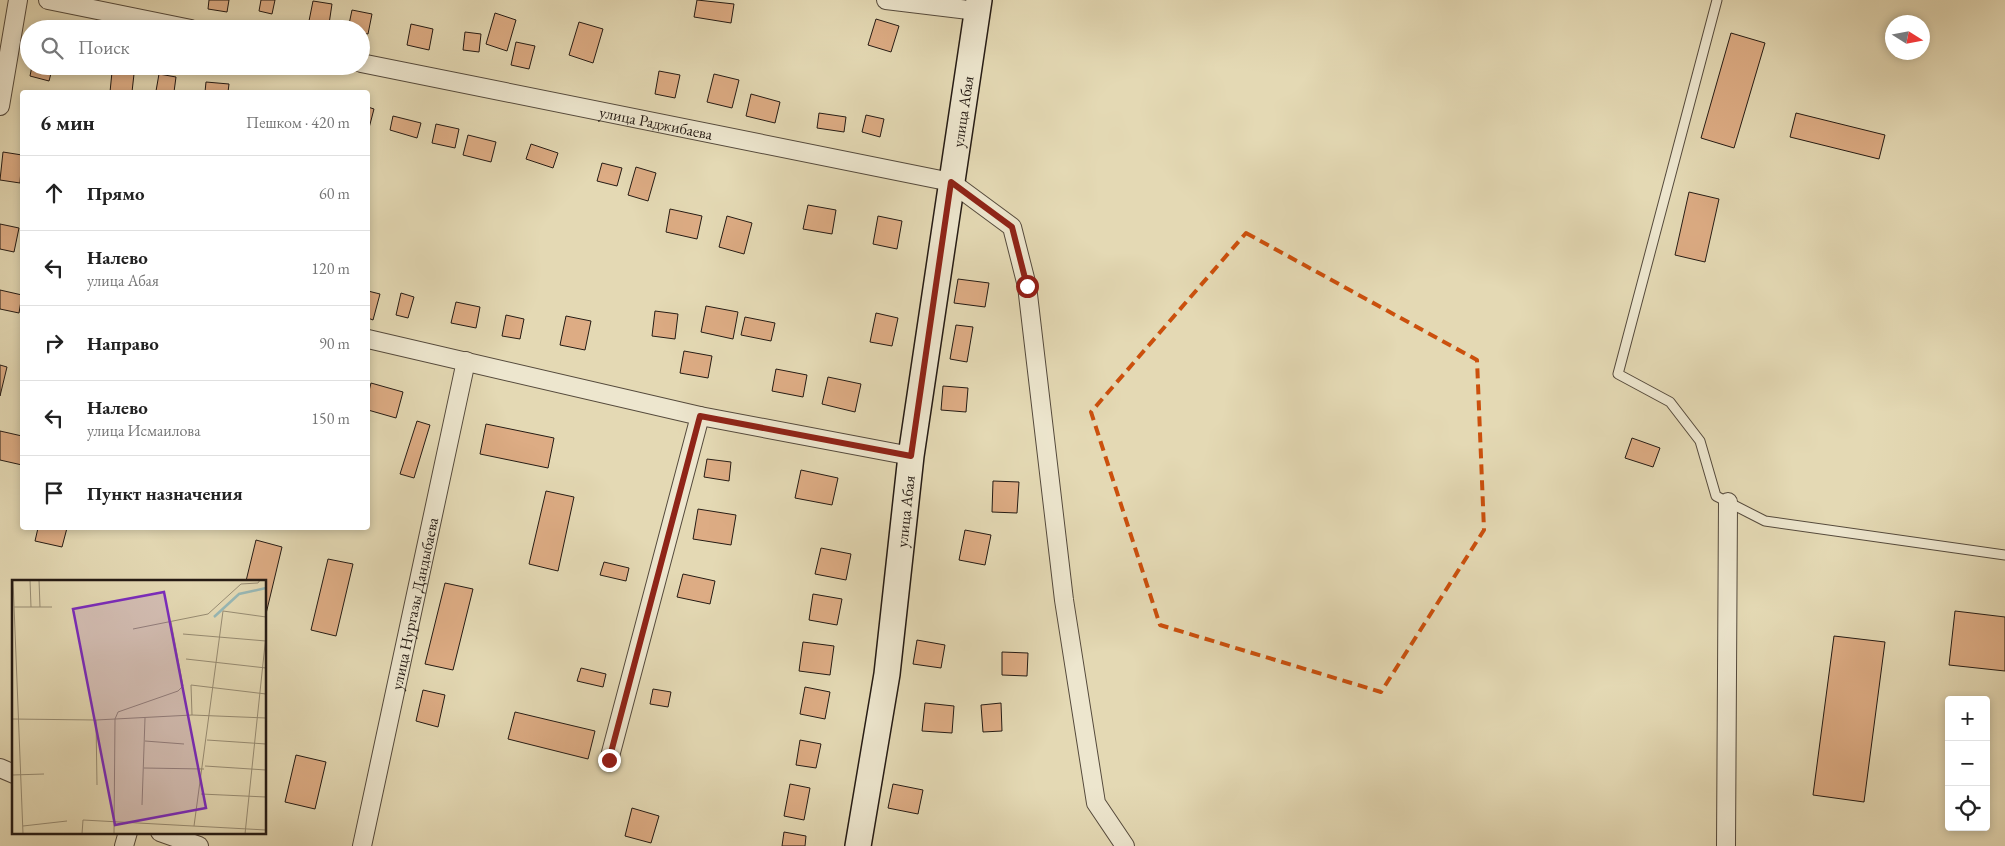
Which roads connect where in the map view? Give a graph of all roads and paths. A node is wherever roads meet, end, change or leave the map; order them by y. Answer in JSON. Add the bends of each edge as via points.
{"nodes":[{"id":1,"x":18,"y":0,"type":"edge"},
{"id":2,"x":48,"y":0,"type":"edge"},
{"id":3,"x":886,"y":0,"type":"edge"},
{"id":4,"x":1718,"y":0,"type":"edge"},
{"id":5,"x":978,"y":5,"type":"edge"},
{"id":6,"x":147,"y":20,"type":"edge"},
{"id":7,"x":370,"y":65,"type":"edge"},
{"id":8,"x":0,"y":106,"type":"edge"},
{"id":9,"x":951,"y":182,"type":"junction"},
{"id":10,"x":370,"y":338,"type":"edge"},
{"id":11,"x":466,"y":361,"type":"junction"},
{"id":12,"x":700,"y":416,"type":"junction"},
{"id":13,"x":911,"y":456,"type":"junction"},
{"id":14,"x":1728,"y":502,"type":"junction"},
{"id":15,"x":2005,"y":555,"type":"edge"},
{"id":16,"x":609,"y":760,"type":"dead end"},
{"id":17,"x":0,"y":768,"type":"edge"},
{"id":18,"x":12,"y":773,"type":"edge"},
{"id":19,"x":166,"y":834,"type":"edge"},
{"id":20,"x":199,"y":846,"type":"edge"},
{"id":21,"x":362,"y":846,"type":"edge"},
{"id":22,"x":858,"y":846,"type":"edge"},
{"id":23,"x":1125,"y":846,"type":"edge"},
{"id":24,"x":1726,"y":846,"type":"edge"}],
"edges":[{"from":1,"to":8,"type":"street"},
{"from":2,"to":6,"type":"street"},
{"from":3,"to":5,"type":"street"},
{"from":4,"to":14,"type":"lane","via":[[1618,374],[1670,402],[1700,441],[1716,496]]},
{"from":5,"to":9,"type":"street","name":"улица Абая"},
{"from":7,"to":9,"type":"street","name":"улица Раджибаева"},
{"from":9,"to":13,"type":"street","name":"улица Абая"},
{"from":9,"to":23,"type":"street","via":[[1012,227],[1027,286],[1064,600],[1096,803]]},
{"from":10,"to":11,"type":"street"},
{"from":11,"to":12,"type":"street"},
{"from":11,"to":21,"type":"street","name":"улица Нургазы Дандыбаева"},
{"from":12,"to":13,"type":"street"},
{"from":12,"to":16,"type":"street"},
{"from":13,"to":22,"type":"street","name":"улица Абая","via":[[887,674]]},
{"from":14,"to":15,"type":"lane","via":[[1765,521]]},
{"from":14,"to":24,"type":"street"},
{"from":17,"to":18,"type":"street"},
{"from":19,"to":20,"type":"street"}]}
